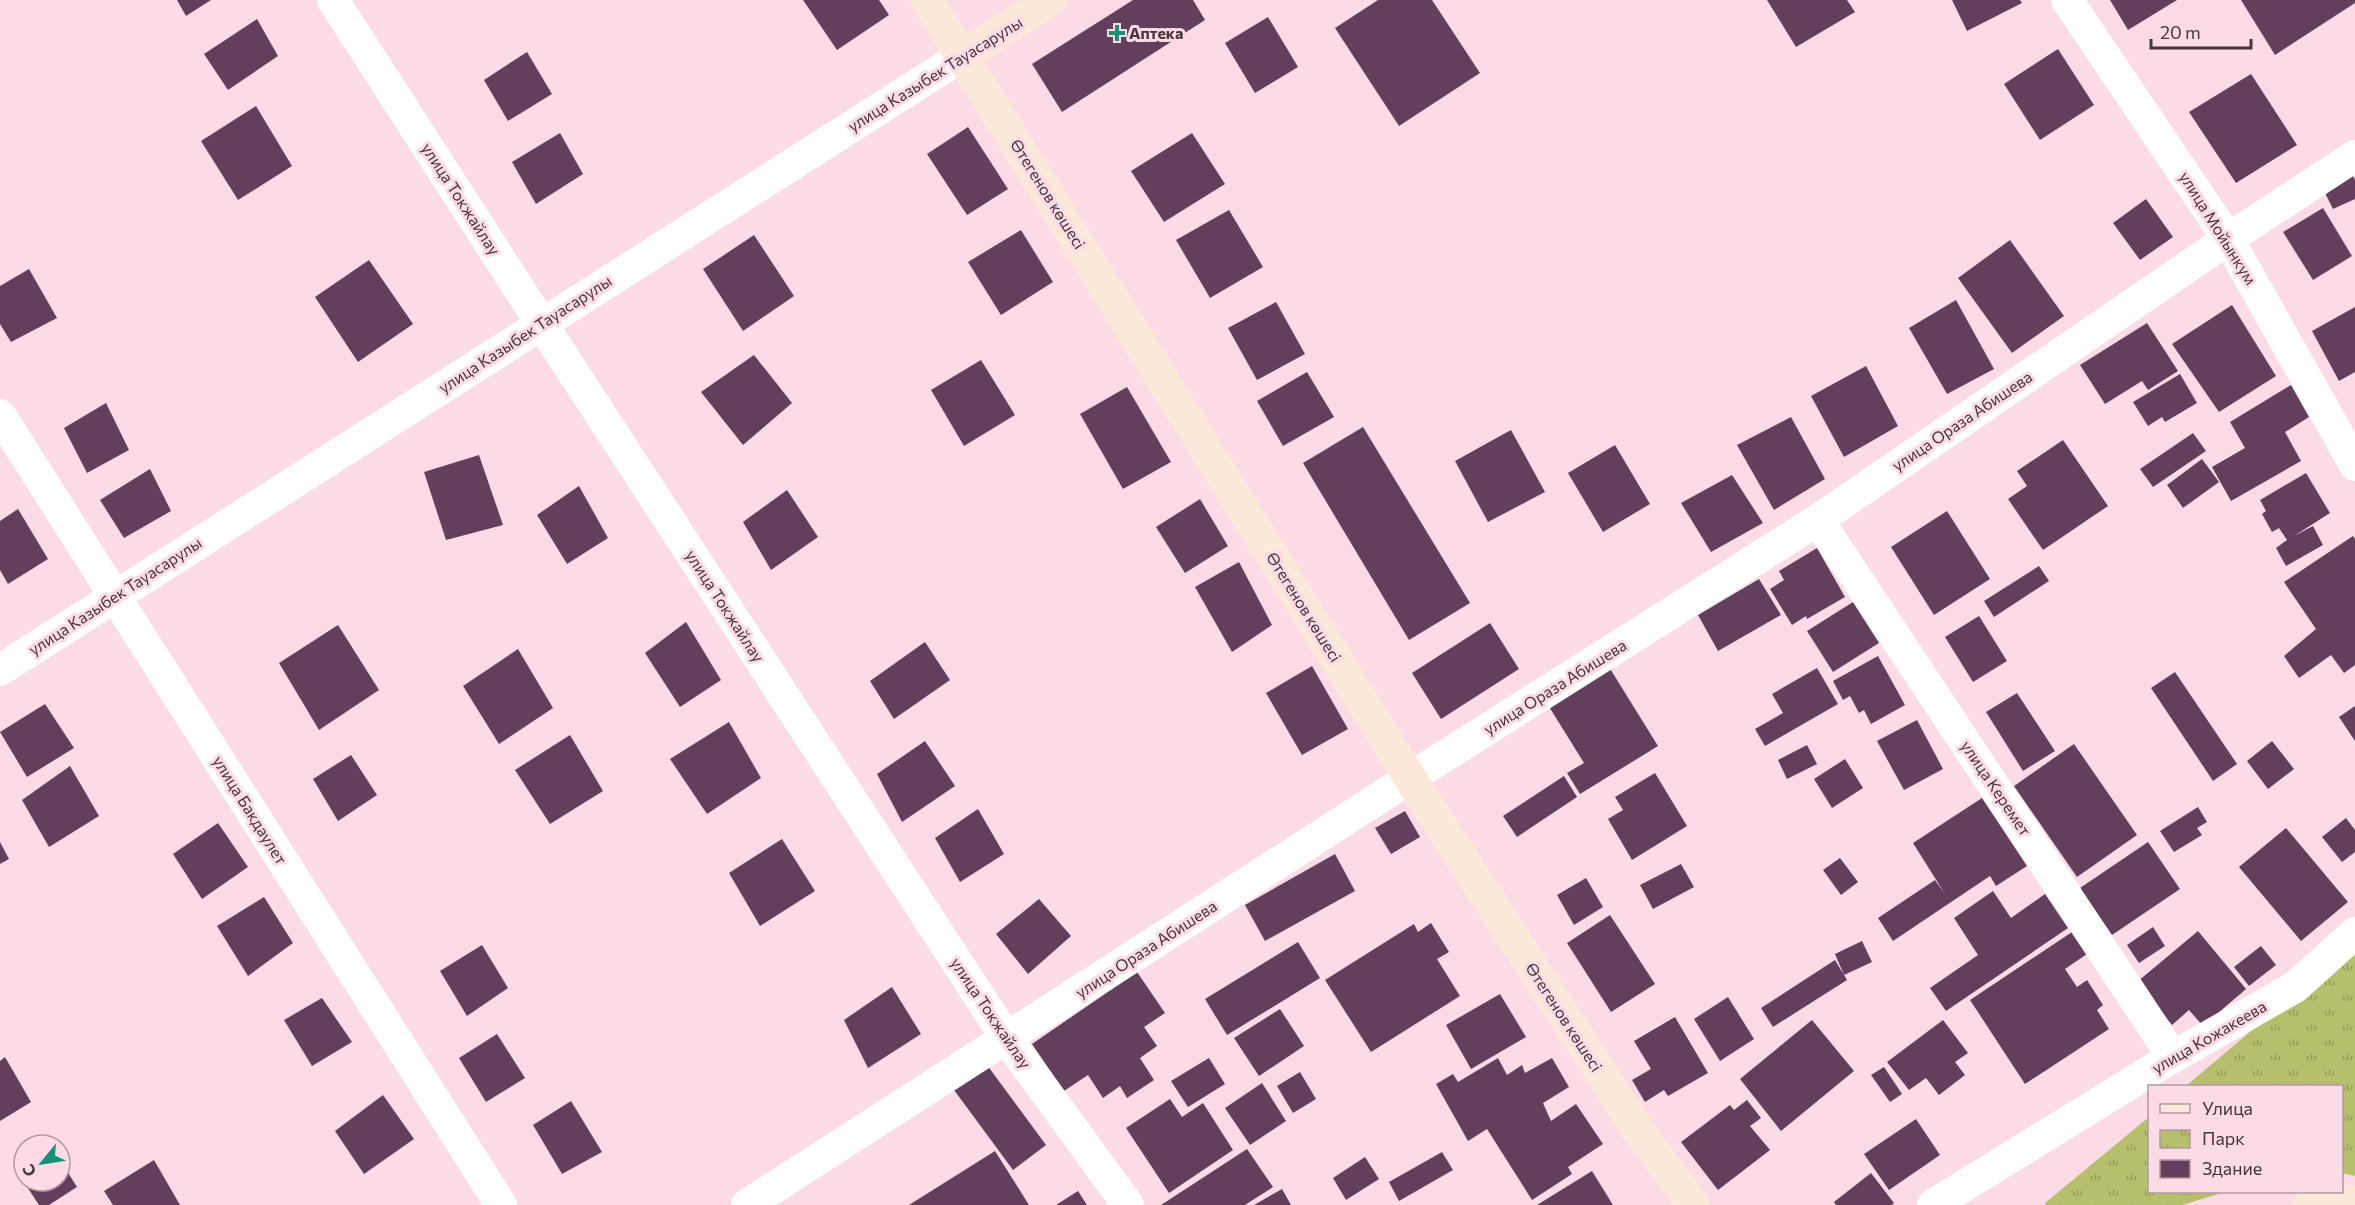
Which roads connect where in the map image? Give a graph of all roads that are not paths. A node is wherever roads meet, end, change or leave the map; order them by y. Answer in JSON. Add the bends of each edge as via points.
{"nodes":[{"id":1,"x":333,"y":0,"type":"edge"},
{"id":2,"x":927,"y":0,"type":"edge"},
{"id":3,"x":1050,"y":0,"type":"edge"},
{"id":4,"x":2067,"y":0,"type":"edge"},
{"id":5,"x":962,"y":56,"type":"junction"},
{"id":6,"x":2355,"y":156,"type":"edge"},
{"id":7,"x":2228,"y":239,"type":"junction"},
{"id":8,"x":541,"y":323,"type":"junction"},
{"id":9,"x":0,"y":415,"type":"edge"},
{"id":10,"x":2355,"y":465,"type":"edge"},
{"id":11,"x":1818,"y":520,"type":"junction"},
{"id":12,"x":114,"y":597,"type":"junction"},
{"id":13,"x":0,"y":670,"type":"edge"},
{"id":14,"x":1410,"y":778,"type":"junction"},
{"id":15,"x":2355,"y":933,"type":"edge"},
{"id":16,"x":1007,"y":1040,"type":"junction"},
{"id":17,"x":2174,"y":1057,"type":"junction"},
{"id":18,"x":2355,"y":1203,"type":"edge"},
{"id":19,"x":501,"y":1205,"type":"edge"},
{"id":20,"x":747,"y":1205,"type":"edge"},
{"id":21,"x":1128,"y":1205,"type":"edge"},
{"id":22,"x":1694,"y":1205,"type":"edge"},
{"id":23,"x":1933,"y":1205,"type":"edge"},
{"id":24,"x":2308,"y":1205,"type":"edge"}],
"edges":[{"from":1,"to":8,"type":"street","name":"улица Токжайлау"},
{"from":2,"to":5,"type":"street","name":"Өтегенов көшесі"},
{"from":3,"to":5,"type":"street","name":"улица Казыбек Тауасарулы"},
{"from":4,"to":7,"type":"street","name":"улица Мойынкум"},
{"from":5,"to":8,"type":"street","name":"улица Казыбек Тауасарулы"},
{"from":5,"to":14,"type":"street","name":"Өтегенов көшесі"},
{"from":6,"to":7,"type":"street","name":"улица Ораза Абишева"},
{"from":7,"to":10,"type":"street","name":"улица Мойынкум"},
{"from":7,"to":11,"type":"street","name":"улица Ораза Абишева"},
{"from":8,"to":12,"type":"street","name":"улица Казыбек Тауасарулы"},
{"from":8,"to":16,"type":"street","name":"улица Токжайлау"},
{"from":9,"to":12,"type":"street","name":"улица Бакдаулет"},
{"from":11,"to":14,"type":"street","name":"улица Ораза Абишева"},
{"from":11,"to":17,"type":"street","name":"улица Керемет"},
{"from":12,"to":13,"type":"street","name":"улица Казыбек Тауасарулы"},
{"from":12,"to":19,"type":"street","name":"улица Бакдаулет"},
{"from":14,"to":16,"type":"street","name":"улица Ораза Абишева"},
{"from":14,"to":22,"type":"street","name":"Өтегенов көшесі","via":[[1638,1130]]},
{"from":15,"to":17,"type":"street","name":"улица Кожакеева","via":[[2295,987]]},
{"from":16,"to":20,"type":"street","name":"улица Ораза Абишева"},
{"from":16,"to":21,"type":"street","name":"улица Токжайлау"},
{"from":17,"to":23,"type":"street","name":"улица Кожакеева"},
{"from":18,"to":24,"type":"street","via":[[2325,1197]]}]}
